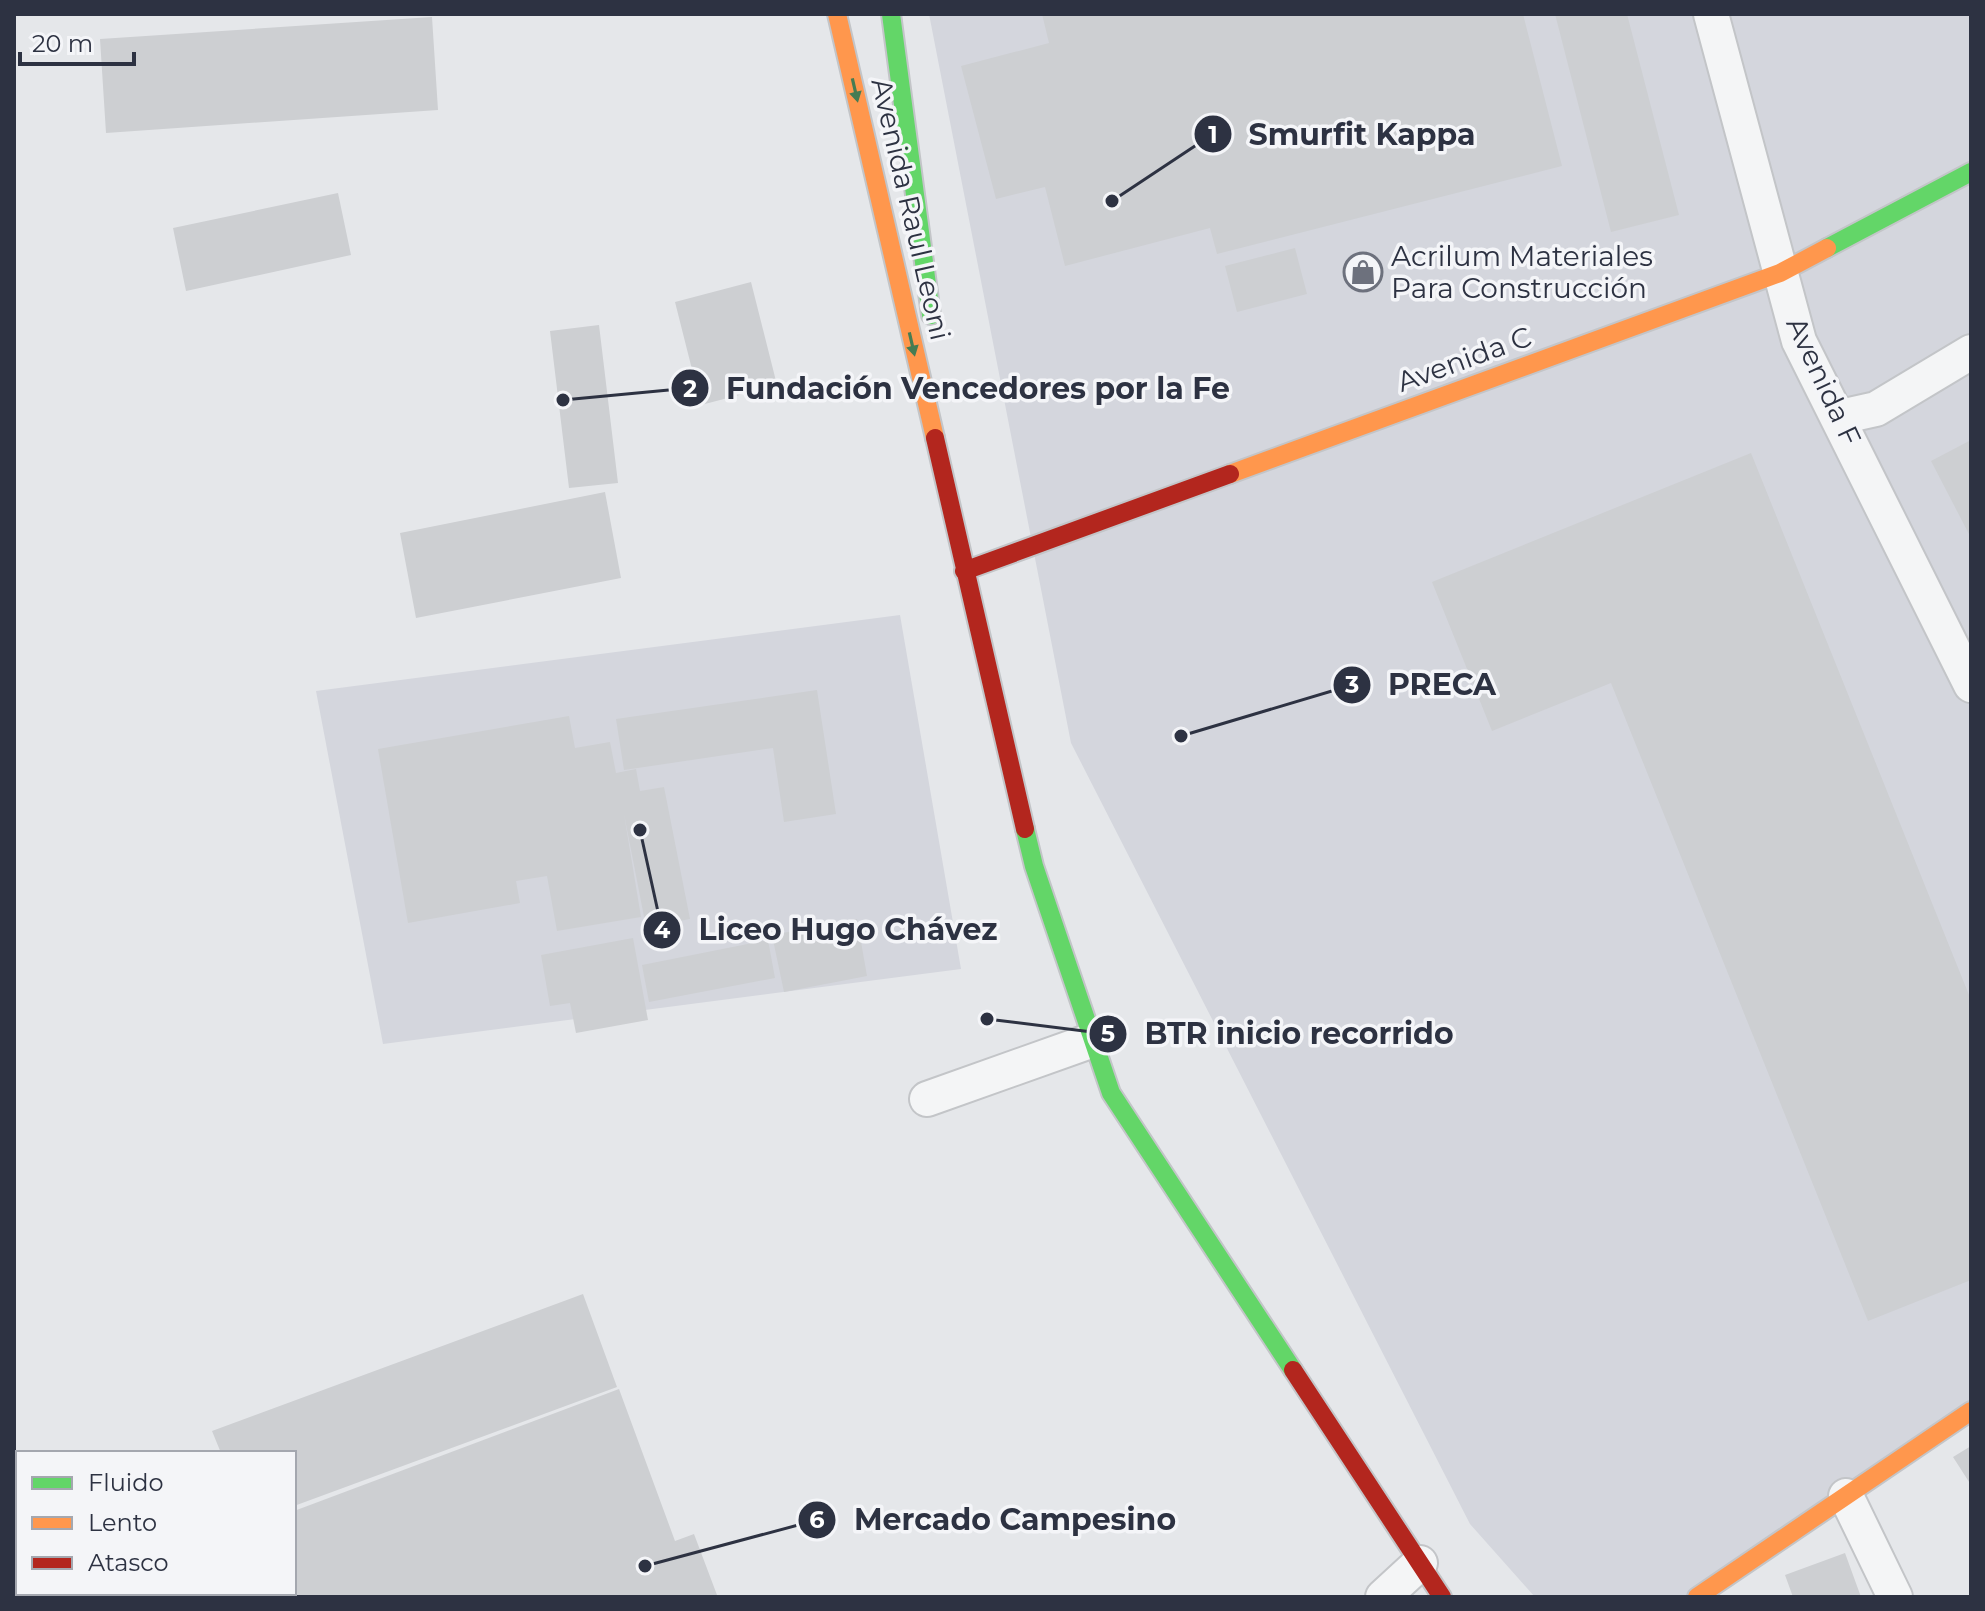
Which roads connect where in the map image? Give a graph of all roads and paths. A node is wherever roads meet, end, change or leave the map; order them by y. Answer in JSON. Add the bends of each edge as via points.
{"nodes":[{"id":1,"x":837,"y":14,"type":"edge"},
{"id":2,"x":891,"y":14,"type":"edge"},
{"id":3,"x":1711,"y":14,"type":"edge"},
{"id":4,"x":1971,"y":172,"type":"edge"},
{"id":5,"x":1780,"y":273,"type":"junction"},
{"id":6,"x":934,"y":335,"type":"dead end"},
{"id":7,"x":1971,"y":352,"type":"edge"},
{"id":8,"x":938,"y":366,"type":"dead end"},
{"id":9,"x":1840,"y":417,"type":"junction"},
{"id":10,"x":964,"y":571,"type":"junction"},
{"id":11,"x":1971,"y":685,"type":"edge"},
{"id":12,"x":1093,"y":1040,"type":"junction"},
{"id":13,"x":927,"y":1099,"type":"dead end"},
{"id":14,"x":1971,"y":1411,"type":"edge"},
{"id":15,"x":1846,"y":1496,"type":"junction"},
{"id":16,"x":1420,"y":1563,"type":"junction"},
{"id":17,"x":1383,"y":1597,"type":"edge"},
{"id":18,"x":1442,"y":1597,"type":"edge"},
{"id":19,"x":1697,"y":1597,"type":"edge"},
{"id":20,"x":1895,"y":1597,"type":"edge"}],
"edges":[{"from":1,"to":10,"type":"main road","name":"Avenida Raul Leoni","one_way":true},
{"from":2,"to":6,"type":"main road","name":"Avenida Raul Leoni"},
{"from":3,"to":5,"type":"street","name":"Avenida F"},
{"from":4,"to":5,"type":"main road","name":"Avenida C"},
{"from":5,"to":9,"type":"street","name":"Avenida F","via":[[1799,341]]},
{"from":5,"to":10,"type":"main road","name":"Avenida C"},
{"from":7,"to":9,"type":"street","via":[[1876,409]]},
{"from":8,"to":10,"type":"main road","name":"Avenida Raul Leoni"},
{"from":9,"to":11,"type":"street","name":"Avenida F"},
{"from":10,"to":12,"type":"main road","via":[[1034,866]]},
{"from":12,"to":13,"type":"street"},
{"from":12,"to":16,"type":"main road","via":[[1111,1093]]},
{"from":14,"to":15,"type":"main road"},
{"from":15,"to":19,"type":"main road"},
{"from":15,"to":20,"type":"street"},
{"from":16,"to":17,"type":"street"},
{"from":16,"to":18,"type":"main road"}]}
